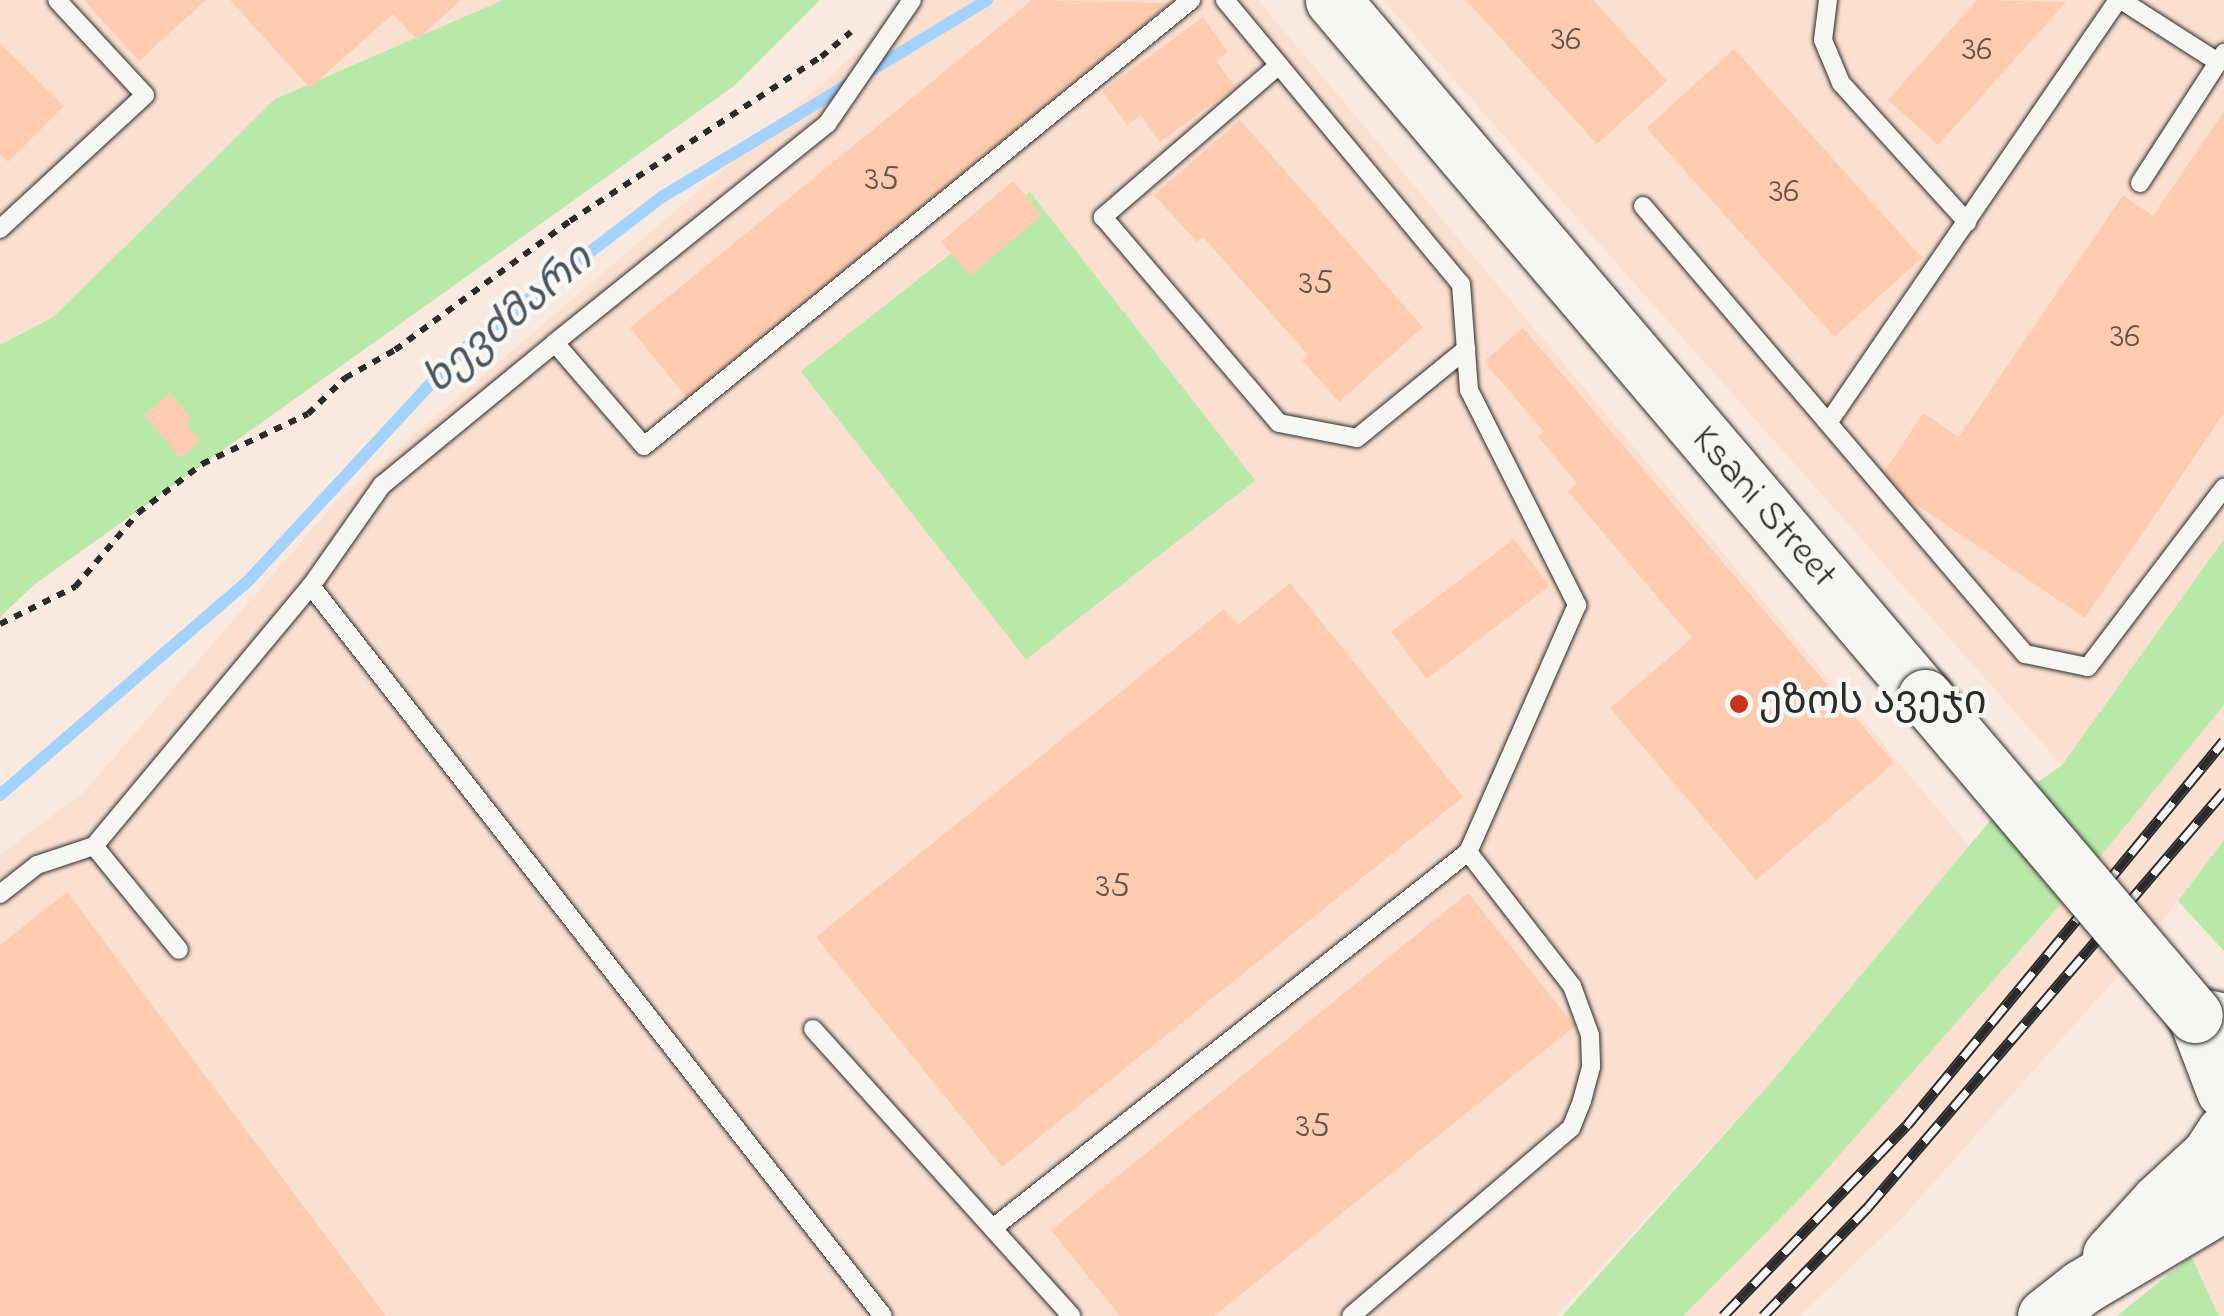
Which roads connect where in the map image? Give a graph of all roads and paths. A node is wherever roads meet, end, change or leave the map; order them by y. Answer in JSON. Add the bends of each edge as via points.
{"nodes":[{"id":1,"x":58,"y":0,"type":"edge"},
{"id":2,"x":912,"y":0,"type":"edge"},
{"id":3,"x":1191,"y":0,"type":"edge"},
{"id":4,"x":1226,"y":0,"type":"edge"},
{"id":5,"x":1333,"y":0,"type":"edge"},
{"id":6,"x":1828,"y":0,"type":"edge"},
{"id":7,"x":2120,"y":0,"type":"edge"},
{"id":8,"x":864,"y":22,"type":"dead end"},
{"id":9,"x":2221,"y":58,"type":"edge"},
{"id":10,"x":1279,"y":65,"type":"junction"},
{"id":11,"x":2140,"y":183,"type":"dead end"},
{"id":12,"x":1642,"y":206,"type":"dead end"},
{"id":13,"x":1967,"y":222,"type":"junction"},
{"id":14,"x":0,"y":228,"type":"edge"},
{"id":15,"x":555,"y":344,"type":"junction"},
{"id":16,"x":1466,"y":349,"type":"junction"},
{"id":17,"x":1828,"y":423,"type":"junction"},
{"id":18,"x":2224,"y":488,"type":"edge"},
{"id":19,"x":311,"y":586,"type":"junction"},
{"id":20,"x":0,"y":624,"type":"edge"},
{"id":21,"x":94,"y":846,"type":"junction"},
{"id":22,"x":1468,"y":852,"type":"junction"},
{"id":23,"x":0,"y":894,"type":"edge"},
{"id":24,"x":180,"y":950,"type":"dead end"},
{"id":25,"x":2210,"y":1018,"type":"edge"},
{"id":26,"x":813,"y":1030,"type":"dead end"},
{"id":27,"x":2224,"y":1092,"type":"edge"},
{"id":28,"x":2224,"y":1132,"type":"edge"},
{"id":29,"x":2207,"y":1220,"type":"edge"},
{"id":30,"x":993,"y":1228,"type":"junction"},
{"id":31,"x":2063,"y":1301,"type":"edge"},
{"id":32,"x":882,"y":1316,"type":"edge"},
{"id":33,"x":1071,"y":1316,"type":"edge"},
{"id":34,"x":1351,"y":1316,"type":"edge"}],
"edges":[{"from":1,"to":14,"type":"lane","via":[[145,96]]},
{"from":2,"to":15,"type":"lane","via":[[827,124]]},
{"from":3,"to":15,"type":"lane","via":[[644,446]]},
{"from":4,"to":10,"type":"lane"},
{"from":5,"to":25,"type":"main road","name":"Ksani Street","bridge":true,"via":[[1925,697]]},
{"from":6,"to":13,"type":"lane","via":[[1822,40],[1841,83]]},
{"from":7,"to":9,"type":"lane"},
{"from":7,"to":13,"type":"lane"},
{"from":8,"to":20,"type":"path","via":[[807,67],[570,221],[395,350],[345,378],[308,414],[202,464],[138,513],[75,586]]},
{"from":9,"to":11,"type":"lane"},
{"from":10,"to":16,"type":"lane","via":[[1461,284]]},
{"from":10,"to":16,"type":"lane","via":[[1102,218],[1278,423],[1357,438]]},
{"from":12,"to":17,"type":"lane"},
{"from":13,"to":17,"type":"lane"},
{"from":15,"to":19,"type":"lane","via":[[382,485]]},
{"from":16,"to":22,"type":"lane","via":[[1469,390],[1578,604]]},
{"from":17,"to":18,"type":"lane","via":[[2026,654],[2088,666]]},
{"from":19,"to":21,"type":"lane"},
{"from":19,"to":32,"type":"lane"},
{"from":21,"to":23,"type":"lane","via":[[37,865]]},
{"from":21,"to":24,"type":"lane"},
{"from":22,"to":30,"type":"lane"},
{"from":22,"to":34,"type":"lane","via":[[1572,986],[1590,1035],[1591,1067],[1570,1128]]},
{"from":25,"to":27,"type":"main road","name":"Ksani Street"},
{"from":26,"to":30,"type":"lane"},
{"from":28,"to":31,"type":"main road","via":[[2209,1156]]},
{"from":29,"to":31,"type":"main road"},
{"from":30,"to":33,"type":"lane"}]}
